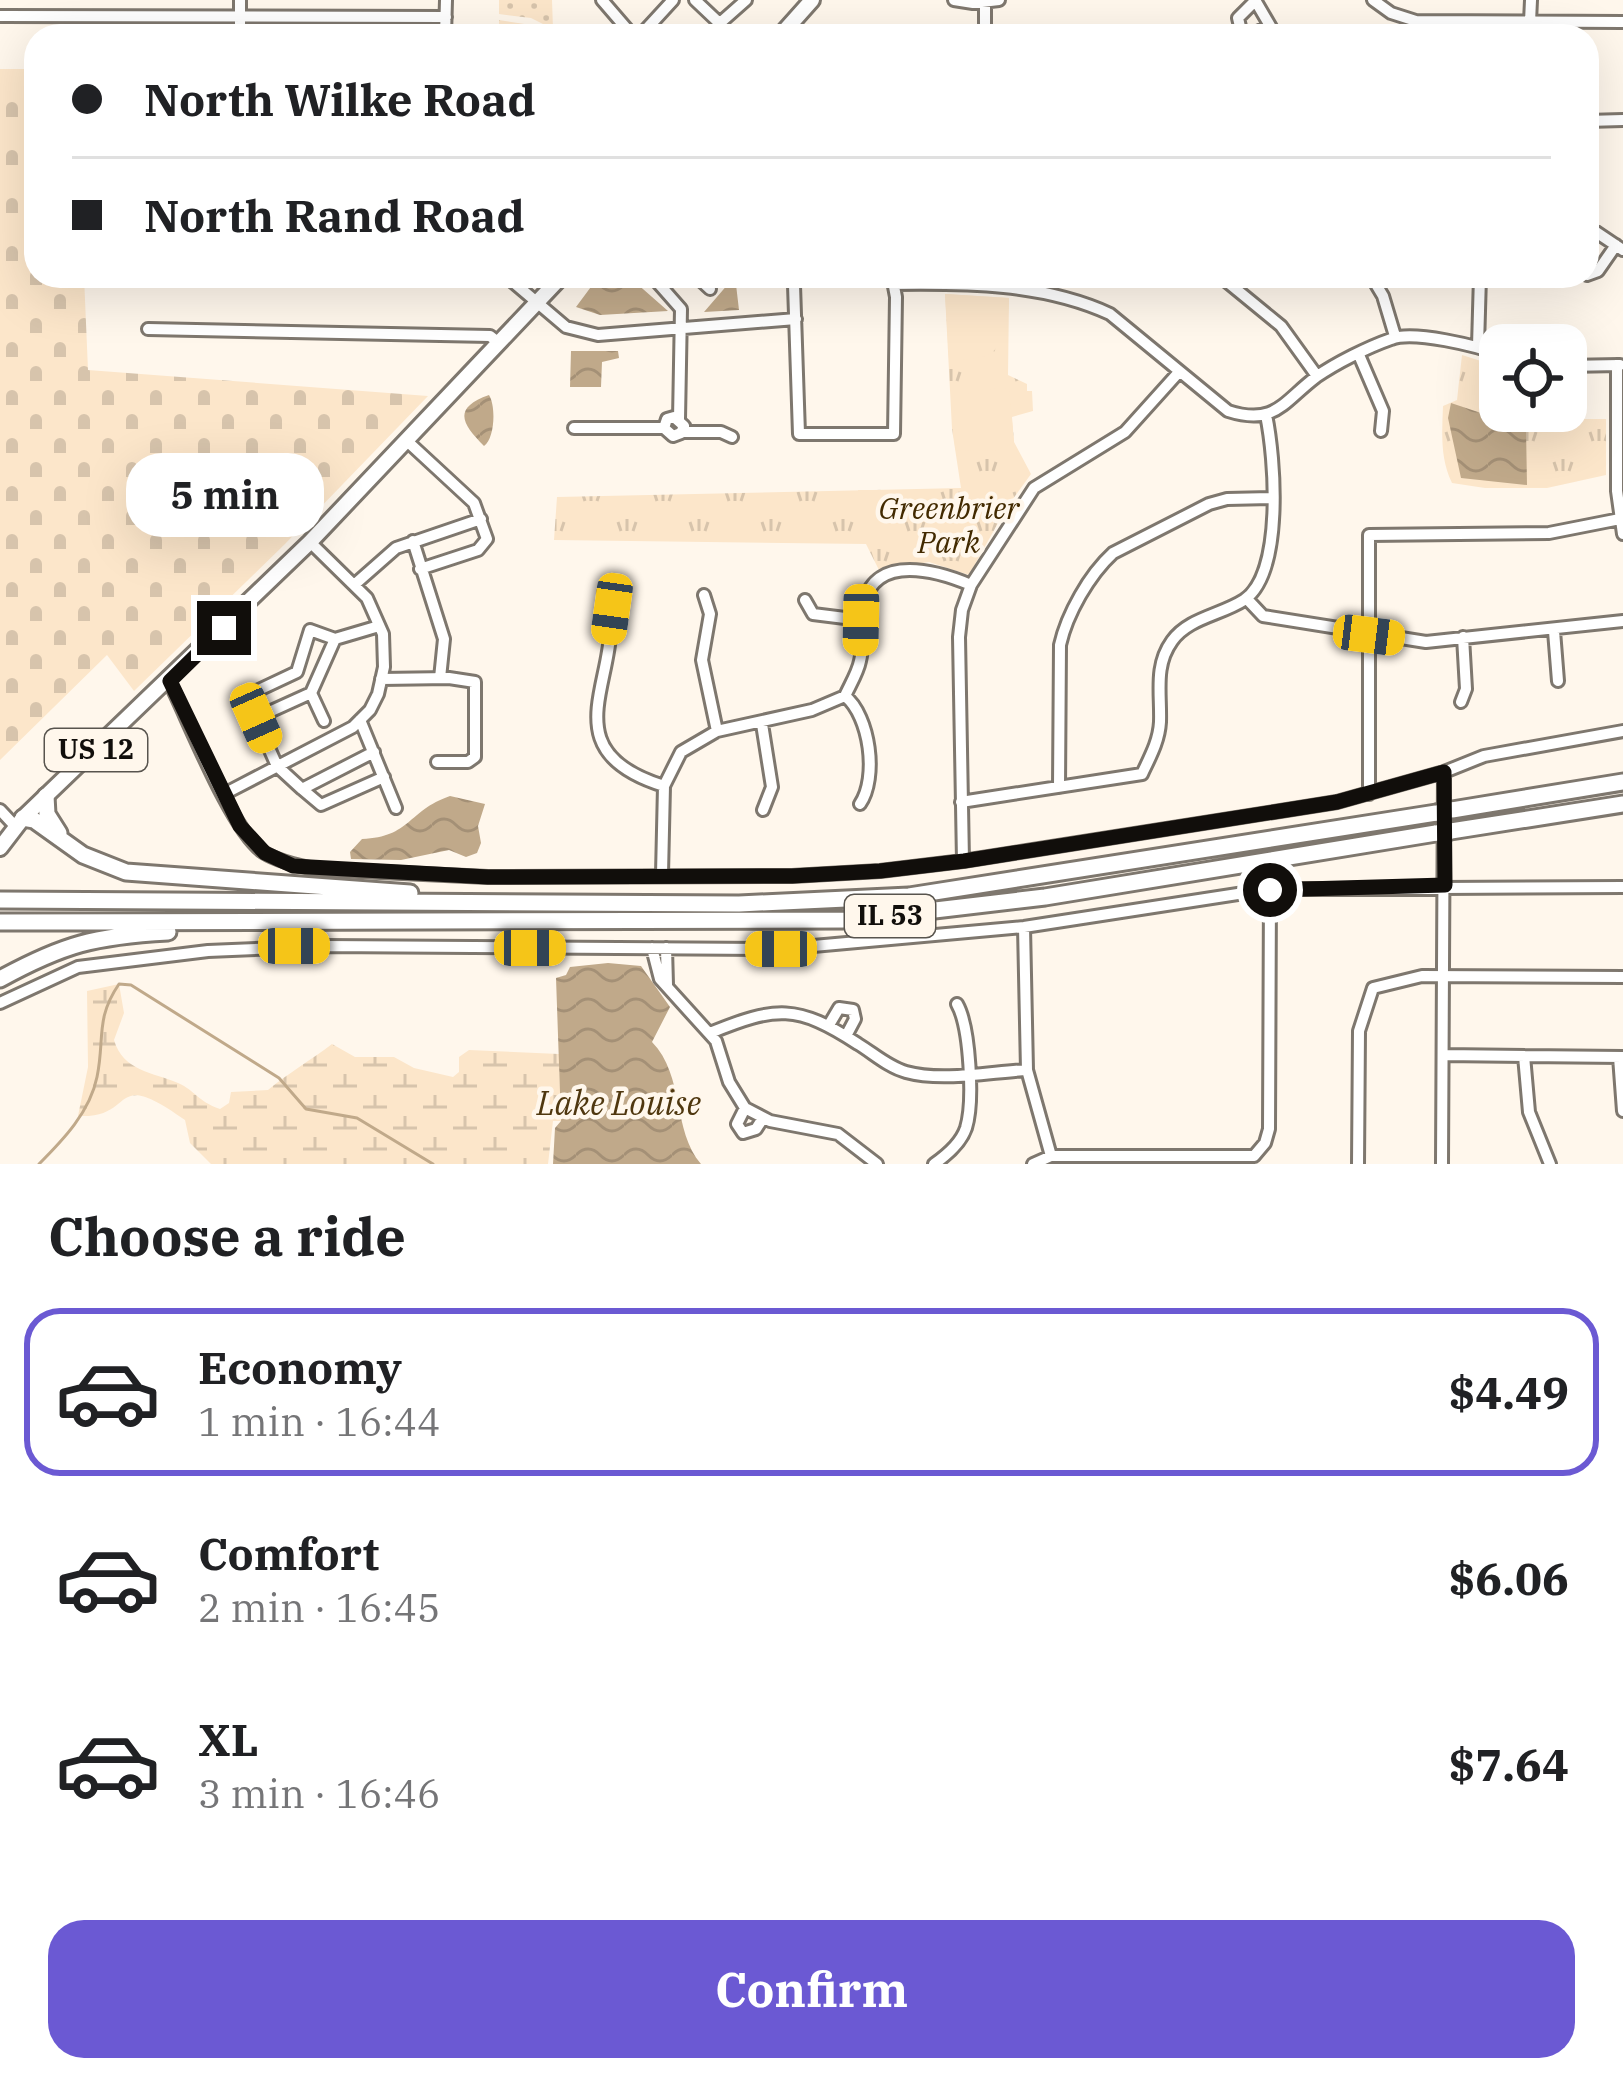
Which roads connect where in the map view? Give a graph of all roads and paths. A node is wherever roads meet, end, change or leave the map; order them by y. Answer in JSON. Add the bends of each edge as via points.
{"nodes":[{"id":1,"x":34,"y":0,"type":"edge"},
{"id":2,"x":137,"y":0,"type":"edge"},
{"id":3,"x":240,"y":0,"type":"edge"},
{"id":4,"x":344,"y":0,"type":"edge"},
{"id":5,"x":446,"y":0,"type":"edge"},
{"id":6,"x":602,"y":0,"type":"edge"},
{"id":7,"x":673,"y":0,"type":"edge"},
{"id":8,"x":695,"y":0,"type":"edge"},
{"id":9,"x":746,"y":0,"type":"edge"},
{"id":10,"x":812,"y":0,"type":"edge"},
{"id":11,"x":954,"y":0,"type":"edge"},
{"id":12,"x":999,"y":0,"type":"edge"},
{"id":13,"x":1373,"y":0,"type":"edge"},
{"id":14,"x":1531,"y":0,"type":"edge"},
{"id":15,"x":1255,"y":1,"type":"edge"},
{"id":16,"x":985,"y":3,"type":"junction"},
{"id":17,"x":0,"y":16,"type":"edge"},
{"id":18,"x":240,"y":16,"type":"junction"},
{"id":19,"x":344,"y":16,"type":"junction"},
{"id":20,"x":34,"y":17,"type":"junction"},
{"id":21,"x":446,"y":17,"type":"junction"},
{"id":22,"x":137,"y":18,"type":"junction"},
{"id":23,"x":1579,"y":21,"type":"junction"},
{"id":24,"x":1530,"y":22,"type":"junction"},
{"id":25,"x":1623,"y":22,"type":"edge"},
{"id":26,"x":720,"y":23,"type":"joint"},
{"id":27,"x":240,"y":24,"type":"edge"},
{"id":28,"x":446,"y":24,"type":"edge"},
{"id":29,"x":625,"y":24,"type":"edge"},
{"id":30,"x":648,"y":24,"type":"edge"},
{"id":31,"x":791,"y":24,"type":"edge"},
{"id":32,"x":985,"y":24,"type":"edge"},
{"id":33,"x":1239,"y":24,"type":"edge"},
{"id":34,"x":1446,"y":24,"type":"edge"},
{"id":35,"x":1517,"y":24,"type":"edge"},
{"id":36,"x":1579,"y":24,"type":"edge"},
{"id":37,"x":1620,"y":247,"type":"edge"},
{"id":38,"x":1599,"y":271,"type":"edge"},
{"id":39,"x":519,"y":288,"type":"edge"},
{"id":40,"x":551,"y":288,"type":"edge"},
{"id":41,"x":664,"y":288,"type":"edge"},
{"id":42,"x":794,"y":288,"type":"edge"},
{"id":43,"x":893,"y":288,"type":"edge"},
{"id":44,"x":1020,"y":288,"type":"edge"},
{"id":45,"x":1235,"y":288,"type":"edge"},
{"id":46,"x":1378,"y":288,"type":"edge"},
{"id":47,"x":1480,"y":288,"type":"edge"},
{"id":48,"x":536,"y":304,"type":"junction"},
{"id":49,"x":796,"y":319,"type":"junction"},
{"id":50,"x":681,"y":328,"type":"junction"},
{"id":51,"x":148,"y":329,"type":"dead end"},
{"id":52,"x":1395,"y":336,"type":"junction"},
{"id":53,"x":499,"y":343,"type":"junction"},
{"id":54,"x":1478,"y":346,"type":"joint"},
{"id":55,"x":1359,"y":355,"type":"junction"},
{"id":56,"x":1620,"y":365,"type":"edge"},
{"id":57,"x":1587,"y":366,"type":"edge"},
{"id":58,"x":1179,"y":372,"type":"junction"},
{"id":59,"x":1317,"y":376,"type":"junction"},
{"id":60,"x":1266,"y":415,"type":"junction"},
{"id":61,"x":681,"y":425,"type":"junction"},
{"id":62,"x":574,"y":428,"type":"dead end"},
{"id":63,"x":1381,"y":430,"type":"dead end"},
{"id":64,"x":732,"y":436,"type":"dead end"},
{"id":65,"x":407,"y":441,"type":"junction"},
{"id":66,"x":1620,"y":466,"type":"edge"},
{"id":67,"x":1271,"y":498,"type":"junction"},
{"id":68,"x":481,"y":519,"type":"junction"},
{"id":69,"x":1620,"y":519,"type":"junction"},
{"id":70,"x":1623,"y":535,"type":"edge"},
{"id":71,"x":413,"y":541,"type":"junction"},
{"id":72,"x":310,"y":542,"type":"junction"},
{"id":73,"x":420,"y":569,"type":"junction"},
{"id":74,"x":354,"y":585,"type":"junction"},
{"id":75,"x":971,"y":585,"type":"junction"},
{"id":76,"x":604,"y":592,"type":"dead end"},
{"id":77,"x":704,"y":595,"type":"dead end"},
{"id":78,"x":1247,"y":598,"type":"junction"},
{"id":79,"x":805,"y":600,"type":"dead end"},
{"id":80,"x":861,"y":620,"type":"junction"},
{"id":81,"x":1623,"y":621,"type":"edge"},
{"id":82,"x":379,"y":626,"type":"junction"},
{"id":83,"x":1554,"y":631,"type":"junction"},
{"id":84,"x":1369,"y":635,"type":"junction"},
{"id":85,"x":1463,"y":637,"type":"junction"},
{"id":86,"x":335,"y":639,"type":"junction"},
{"id":87,"x":440,"y":678,"type":"junction"},
{"id":88,"x":381,"y":679,"type":"junction"},
{"id":89,"x":170,"y":681,"type":"junction"},
{"id":90,"x":1558,"y":681,"type":"dead end"},
{"id":91,"x":311,"y":693,"type":"junction"},
{"id":92,"x":844,"y":696,"type":"junction"},
{"id":93,"x":1461,"y":702,"type":"dead end"},
{"id":94,"x":256,"y":718,"type":"junction"},
{"id":95,"x":361,"y":720,"type":"junction"},
{"id":96,"x":324,"y":721,"type":"dead end"},
{"id":97,"x":762,"y":724,"type":"junction"},
{"id":98,"x":717,"y":731,"type":"junction"},
{"id":99,"x":1623,"y":731,"type":"edge"},
{"id":100,"x":374,"y":752,"type":"junction"},
{"id":101,"x":437,"y":762,"type":"dead end"},
{"id":102,"x":277,"y":766,"type":"junction"},
{"id":103,"x":1444,"y":772,"type":"junction"},
{"id":104,"x":384,"y":777,"type":"junction"},
{"id":105,"x":1623,"y":782,"type":"edge"},
{"id":106,"x":664,"y":786,"type":"junction"},
{"id":107,"x":1059,"y":787,"type":"junction"},
{"id":108,"x":302,"y":789,"type":"junction"},
{"id":109,"x":224,"y":794,"type":"junction"},
{"id":110,"x":1369,"y":794,"type":"junction"},
{"id":111,"x":46,"y":796,"type":"junction"},
{"id":112,"x":961,"y":802,"type":"junction"},
{"id":113,"x":860,"y":804,"type":"dead end"},
{"id":114,"x":1623,"y":804,"type":"edge"},
{"id":115,"x":396,"y":808,"type":"dead end"},
{"id":116,"x":0,"y":810,"type":"edge"},
{"id":117,"x":763,"y":810,"type":"dead end"},
{"id":118,"x":12,"y":825,"type":"edge"},
{"id":119,"x":65,"y":840,"type":"junction"},
{"id":120,"x":0,"y":848,"type":"edge"},
{"id":121,"x":964,"y":861,"type":"junction"},
{"id":122,"x":662,"y":874,"type":"junction"},
{"id":123,"x":1445,"y":885,"type":"junction"},
{"id":124,"x":1623,"y":887,"type":"edge"},
{"id":125,"x":1270,"y":890,"type":"junction"},
{"id":126,"x":0,"y":900,"type":"edge"},
{"id":127,"x":460,"y":902,"type":"junction"},
{"id":128,"x":0,"y":922,"type":"edge"},
{"id":129,"x":338,"y":923,"type":"junction"},
{"id":130,"x":1024,"y":927,"type":"junction"},
{"id":131,"x":659,"y":948,"type":"junction"},
{"id":132,"x":1444,"y":976,"type":"junction"},
{"id":133,"x":1623,"y":976,"type":"edge"},
{"id":134,"x":0,"y":979,"type":"edge"},
{"id":135,"x":0,"y":1003,"type":"edge"},
{"id":136,"x":957,"y":1004,"type":"dead end"},
{"id":137,"x":829,"y":1024,"type":"junction"},
{"id":138,"x":710,"y":1033,"type":"junction"},
{"id":139,"x":846,"y":1036,"type":"junction"},
{"id":140,"x":1443,"y":1055,"type":"junction"},
{"id":141,"x":1524,"y":1056,"type":"junction"},
{"id":142,"x":1621,"y":1057,"type":"edge"},
{"id":143,"x":1027,"y":1070,"type":"junction"},
{"id":144,"x":968,"y":1072,"type":"junction"},
{"id":145,"x":745,"y":1108,"type":"junction"},
{"id":146,"x":1623,"y":1112,"type":"edge"},
{"id":147,"x":763,"y":1118,"type":"junction"},
{"id":148,"x":1051,"y":1156,"type":"junction"},
{"id":149,"x":1256,"y":1160,"type":"edge"},
{"id":150,"x":878,"y":1164,"type":"edge"},
{"id":151,"x":934,"y":1164,"type":"edge"},
{"id":152,"x":1033,"y":1164,"type":"edge"},
{"id":153,"x":1358,"y":1164,"type":"edge"},
{"id":154,"x":1442,"y":1164,"type":"edge"},
{"id":155,"x":1550,"y":1164,"type":"edge"}],
"edges":[{"from":1,"to":20,"type":"street"},
{"from":2,"to":22,"type":"street"},
{"from":3,"to":18,"type":"street"},
{"from":4,"to":19,"type":"street"},
{"from":5,"to":21,"type":"street"},
{"from":6,"to":29,"type":"street"},
{"from":7,"to":30,"type":"street"},
{"from":8,"to":26,"type":"street"},
{"from":9,"to":26,"type":"street"},
{"from":10,"to":31,"type":"main road"},
{"from":11,"to":16,"type":"street"},
{"from":12,"to":16,"type":"street"},
{"from":13,"to":34,"type":"street","via":[[1407,19]]},
{"from":14,"to":24,"type":"street"},
{"from":15,"to":33,"type":"street"},
{"from":16,"to":32,"type":"street"},
{"from":17,"to":20,"type":"street"},
{"from":18,"to":19,"type":"street"},
{"from":18,"to":22,"type":"street"},
{"from":18,"to":27,"type":"street"},
{"from":19,"to":21,"type":"street"},
{"from":20,"to":22,"type":"street"},
{"from":21,"to":28,"type":"street"},
{"from":23,"to":24,"type":"street"},
{"from":23,"to":25,"type":"street"},
{"from":23,"to":36,"type":"street"},
{"from":24,"to":35,"type":"street"},
{"from":37,"to":38,"type":"street"},
{"from":39,"to":48,"type":"street"},
{"from":40,"to":48,"type":"main road","number":"US 12"},
{"from":41,"to":50,"type":"street","via":[[678,303]]},
{"from":42,"to":49,"type":"street"},
{"from":43,"to":49,"type":"street","via":[[894,434],[800,434]]},
{"from":44,"to":58,"type":"street","via":[[1110,314]]},
{"from":45,"to":59,"type":"street","via":[[1281,326]]},
{"from":46,"to":52,"type":"street"},
{"from":47,"to":54,"type":"street"},
{"from":48,"to":50,"type":"street","via":[[566,327],[598,334]]},
{"from":48,"to":53,"type":"main road","number":"US 12"},
{"from":49,"to":50,"type":"street"},
{"from":50,"to":61,"type":"street"},
{"from":51,"to":53,"type":"street","via":[[399,332]]},
{"from":52,"to":54,"type":"street"},
{"from":52,"to":55,"type":"street"},
{"from":53,"to":65,"type":"main road","number":"US 12"},
{"from":55,"to":59,"type":"street"},
{"from":55,"to":63,"type":"street","via":[[1383,411]]},
{"from":56,"to":57,"type":"street"},
{"from":56,"to":66,"type":"street"},
{"from":58,"to":60,"type":"street","via":[[1228,411]]},
{"from":58,"to":75,"type":"street","via":[[1125,432],[1034,488]]},
{"from":59,"to":60,"type":"street"},
{"from":60,"to":67,"type":"street"},
{"from":61,"to":62,"type":"street","via":[[673,436],[664,428]]},
{"from":61,"to":64,"type":"street"},
{"from":65,"to":68,"type":"street","via":[[474,502]]},
{"from":65,"to":72,"type":"main road","number":"US 12"},
{"from":66,"to":69,"type":"street"},
{"from":67,"to":78,"type":"street","via":[[1267,572]]},
{"from":67,"to":107,"type":"street","via":[[1208,504],[1101,564],[1060,645]]},
{"from":68,"to":71,"type":"street"},
{"from":68,"to":73,"type":"street","via":[[484,548]]},
{"from":69,"to":70,"type":"street"},
{"from":69,"to":84,"type":"street","via":[[1549,533],[1370,535]]},
{"from":71,"to":73,"type":"street"},
{"from":71,"to":74,"type":"street"},
{"from":72,"to":74,"type":"street"},
{"from":72,"to":89,"type":"main road","number":"US 12"},
{"from":73,"to":87,"type":"street","via":[[444,640]]},
{"from":74,"to":82,"type":"street"},
{"from":75,"to":80,"type":"street","via":[[920,570],[884,574],[865,598]]},
{"from":75,"to":112,"type":"street","via":[[959,637]]},
{"from":76,"to":106,"type":"street","via":[[612,609],[599,734],[618,765]]},
{"from":77,"to":98,"type":"street","via":[[710,614],[702,660]]},
{"from":78,"to":84,"type":"street","via":[[1262,616]]},
{"from":78,"to":107,"type":"street","via":[[1173,639],[1158,682],[1160,726],[1142,774]]},
{"from":79,"to":80,"type":"street","via":[[813,614]]},
{"from":80,"to":92,"type":"street","via":[[861,660]]},
{"from":81,"to":83,"type":"street"},
{"from":82,"to":86,"type":"street"},
{"from":82,"to":88,"type":"street"},
{"from":83,"to":85,"type":"street"},
{"from":83,"to":90,"type":"street"},
{"from":84,"to":85,"type":"street"},
{"from":84,"to":110,"type":"street"},
{"from":85,"to":93,"type":"street"},
{"from":86,"to":91,"type":"street"},
{"from":86,"to":94,"type":"street","via":[[310,630],[297,672],[246,696]]},
{"from":87,"to":88,"type":"street"},
{"from":87,"to":101,"type":"street","via":[[475,682],[475,757]]},
{"from":88,"to":95,"type":"street"},
{"from":89,"to":109,"type":"street"},
{"from":89,"to":111,"type":"main road","number":"US 12"},
{"from":91,"to":94,"type":"street"},
{"from":91,"to":96,"type":"street"},
{"from":92,"to":97,"type":"street"},
{"from":92,"to":113,"type":"street","via":[[864,723],[869,790]]},
{"from":94,"to":102,"type":"street"},
{"from":95,"to":100,"type":"street"},
{"from":95,"to":102,"type":"street"},
{"from":97,"to":98,"type":"street"},
{"from":97,"to":117,"type":"street","via":[[772,788]]},
{"from":98,"to":106,"type":"street","via":[[681,752]]},
{"from":99,"to":103,"type":"street","via":[[1484,756]]},
{"from":100,"to":104,"type":"street"},
{"from":100,"to":108,"type":"street"},
{"from":102,"to":108,"type":"street"},
{"from":102,"to":109,"type":"street"},
{"from":103,"to":110,"type":"street"},
{"from":103,"to":123,"type":"street"},
{"from":104,"to":108,"type":"street","via":[[321,805]]},
{"from":104,"to":115,"type":"street"},
{"from":105,"to":127,"type":"highway","number":"IL 53","via":[[909,896]]},
{"from":106,"to":122,"type":"street"},
{"from":107,"to":112,"type":"street"},
{"from":109,"to":122,"type":"street","via":[[252,842],[293,866],[488,877]]},
{"from":110,"to":121,"type":"street"},
{"from":111,"to":118,"type":"main road","number":"US 12"},
{"from":111,"to":119,"type":"highway","via":[[46,814]]},
{"from":112,"to":121,"type":"street"},
{"from":114,"to":129,"type":"highway","number":"IL 53","via":[[1045,897],[850,920]]},
{"from":116,"to":118,"type":"street"},
{"from":118,"to":119,"type":"highway","via":[[34,820]]},
{"from":118,"to":120,"type":"main road","number":"US 12"},
{"from":119,"to":127,"type":"highway","via":[[126,872]]},
{"from":121,"to":122,"type":"street","via":[[792,876]]},
{"from":123,"to":124,"type":"street"},
{"from":123,"to":125,"type":"street"},
{"from":123,"to":132,"type":"street"},
{"from":125,"to":130,"type":"street"},
{"from":125,"to":149,"type":"street","via":[[1269,1129]]},
{"from":126,"to":127,"type":"highway","number":"IL 53"},
{"from":128,"to":129,"type":"highway","number":"IL 53"},
{"from":129,"to":134,"type":"highway","via":[[97,938]]},
{"from":130,"to":131,"type":"street","via":[[781,949]]},
{"from":130,"to":143,"type":"street"},
{"from":131,"to":135,"type":"street","via":[[208,951],[78,968]]},
{"from":131,"to":138,"type":"street","via":[[667,985]]},
{"from":132,"to":133,"type":"street"},
{"from":132,"to":140,"type":"street"},
{"from":132,"to":153,"type":"street","via":[[1373,988],[1359,1031]]},
{"from":136,"to":144,"type":"street"},
{"from":137,"to":138,"type":"street","via":[[779,1013]]},
{"from":137,"to":139,"type":"street"},
{"from":137,"to":139,"type":"street","via":[[839,1008],[853,1010]]},
{"from":138,"to":145,"type":"street"},
{"from":139,"to":144,"type":"street","via":[[910,1073]]},
{"from":140,"to":141,"type":"street"},
{"from":140,"to":154,"type":"street"},
{"from":141,"to":142,"type":"street"},
{"from":141,"to":155,"type":"street","via":[[1529,1112]]},
{"from":142,"to":146,"type":"street"},
{"from":143,"to":144,"type":"street"},
{"from":143,"to":148,"type":"street"},
{"from":144,"to":151,"type":"street","via":[[966,1128]]},
{"from":145,"to":147,"type":"street"},
{"from":145,"to":147,"type":"street","via":[[737,1124],[743,1133]]},
{"from":147,"to":150,"type":"street","via":[[838,1134]]},
{"from":148,"to":149,"type":"street"},
{"from":148,"to":152,"type":"street"}]}
